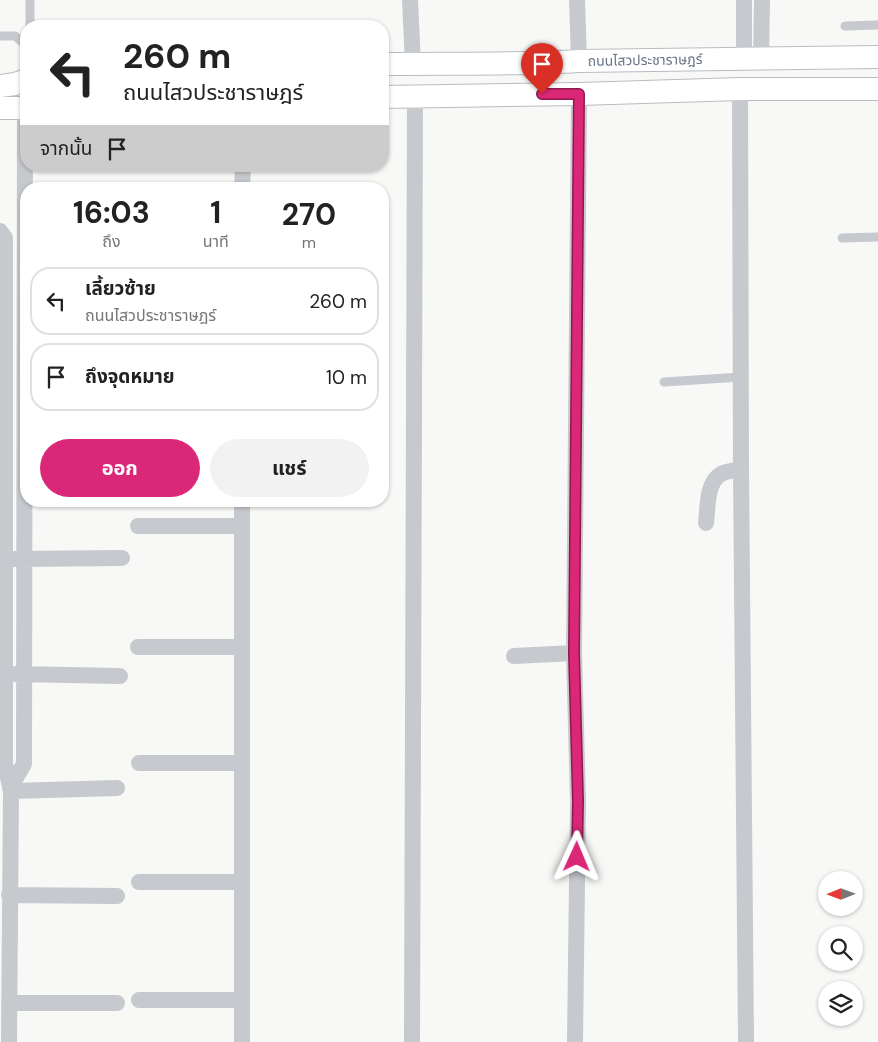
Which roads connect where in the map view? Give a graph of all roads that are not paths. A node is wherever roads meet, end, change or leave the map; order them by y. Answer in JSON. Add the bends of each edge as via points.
{"nodes":[{"id":1,"x":30,"y":0,"type":"edge"},
{"id":2,"x":410,"y":0,"type":"edge"},
{"id":3,"x":577,"y":0,"type":"edge"},
{"id":4,"x":744,"y":0,"type":"edge"},
{"id":5,"x":762,"y":0,"type":"edge"},
{"id":6,"x":30,"y":20,"type":"edge"},
{"id":7,"x":878,"y":25,"type":"edge"},
{"id":8,"x":845,"y":26,"type":"dead end"},
{"id":9,"x":0,"y":36,"type":"edge"},
{"id":10,"x":20,"y":40,"type":"edge"},
{"id":11,"x":878,"y":57,"type":"edge"},
{"id":12,"x":752,"y":59,"type":"junction"},
{"id":13,"x":579,"y":61,"type":"junction"},
{"id":14,"x":389,"y":64,"type":"edge"},
{"id":15,"x":412,"y":64,"type":"junction"},
{"id":16,"x":20,"y":82,"type":"edge"},
{"id":17,"x":0,"y":86,"type":"edge"},
{"id":18,"x":878,"y":88,"type":"edge"},
{"id":19,"x":740,"y":89,"type":"junction"},
{"id":20,"x":579,"y":94,"type":"junction"},
{"id":21,"x":389,"y":97,"type":"edge"},
{"id":22,"x":415,"y":97,"type":"junction"},
{"id":23,"x":0,"y":108,"type":"edge"},
{"id":24,"x":20,"y":108,"type":"edge"},
{"id":25,"x":2,"y":235,"type":"edge"},
{"id":26,"x":20,"y":237,"type":"edge"},
{"id":27,"x":878,"y":237,"type":"edge"},
{"id":28,"x":842,"y":238,"type":"dead end"},
{"id":29,"x":741,"y":377,"type":"junction"},
{"id":30,"x":664,"y":382,"type":"dead end"},
{"id":31,"x":5,"y":445,"type":"junction"},
{"id":32,"x":20,"y":445,"type":"edge"},
{"id":33,"x":741,"y":469,"type":"junction"},
{"id":34,"x":24,"y":507,"type":"edge"},
{"id":35,"x":242,"y":507,"type":"edge"},
{"id":36,"x":706,"y":523,"type":"dead end"},
{"id":37,"x":138,"y":526,"type":"dead end"},
{"id":38,"x":242,"y":526,"type":"junction"},
{"id":39,"x":5,"y":558,"type":"junction"},
{"id":40,"x":24,"y":558,"type":"junction"},
{"id":41,"x":122,"y":558,"type":"dead end"},
{"id":42,"x":138,"y":646,"type":"dead end"},
{"id":43,"x":242,"y":647,"type":"junction"},
{"id":44,"x":574,"y":653,"type":"junction"},
{"id":45,"x":514,"y":656,"type":"dead end"},
{"id":46,"x":5,"y":674,"type":"junction"},
{"id":47,"x":24,"y":674,"type":"junction"},
{"id":48,"x":120,"y":676,"type":"dead end"},
{"id":49,"x":139,"y":763,"type":"dead end"},
{"id":50,"x":242,"y":763,"type":"junction"},
{"id":51,"x":117,"y":788,"type":"dead end"},
{"id":52,"x":11,"y":790,"type":"junction"},
{"id":53,"x":139,"y":882,"type":"dead end"},
{"id":54,"x":242,"y":882,"type":"junction"},
{"id":55,"x":9,"y":896,"type":"junction"},
{"id":56,"x":117,"y":896,"type":"dead end"},
{"id":57,"x":139,"y":1000,"type":"dead end"},
{"id":58,"x":242,"y":1000,"type":"junction"},
{"id":59,"x":9,"y":1003,"type":"junction"},
{"id":60,"x":117,"y":1003,"type":"dead end"},
{"id":61,"x":9,"y":1042,"type":"edge"},
{"id":62,"x":242,"y":1042,"type":"edge"},
{"id":63,"x":412,"y":1042,"type":"edge"},
{"id":64,"x":575,"y":1042,"type":"edge"},
{"id":65,"x":746,"y":1042,"type":"edge"}],
"edges":[{"from":1,"to":6,"type":"lane"},
{"from":2,"to":15,"type":"street"},
{"from":3,"to":13,"type":"street"},
{"from":4,"to":12,"type":"street"},
{"from":5,"to":12,"type":"street"},
{"from":7,"to":8,"type":"lane"},
{"from":9,"to":10,"type":"lane","via":[[14,36]]},
{"from":11,"to":12,"type":"main road","name":"ถนนไสวประชาราษฎร์"},
{"from":12,"to":13,"type":"main road","name":"ถนนไสวประชาราษฎร์"},
{"from":13,"to":15,"type":"main road","name":"ถนนไสวประชาราษฎร์"},
{"from":14,"to":15,"type":"main road","name":"ถนนไสวประชาราษฎร์"},
{"from":16,"to":17,"type":"main road"},
{"from":18,"to":19,"type":"main road"},
{"from":19,"to":20,"type":"main road"},
{"from":19,"to":29,"type":"street"},
{"from":20,"to":22,"type":"main road"},
{"from":20,"to":44,"type":"street"},
{"from":21,"to":22,"type":"main road"},
{"from":22,"to":63,"type":"street"},
{"from":23,"to":24,"type":"main road"},
{"from":25,"to":26,"type":"street"},
{"from":25,"to":31,"type":"street"},
{"from":27,"to":28,"type":"lane"},
{"from":29,"to":30,"type":"lane"},
{"from":29,"to":33,"type":"street"},
{"from":31,"to":32,"type":"street"},
{"from":31,"to":39,"type":"street"},
{"from":33,"to":36,"type":"street","via":[[722,474],[714,480]]},
{"from":33,"to":65,"type":"street"},
{"from":34,"to":40,"type":"street"},
{"from":35,"to":38,"type":"street"},
{"from":37,"to":38,"type":"street"},
{"from":38,"to":43,"type":"street"},
{"from":39,"to":40,"type":"street"},
{"from":39,"to":46,"type":"street"},
{"from":40,"to":41,"type":"street"},
{"from":40,"to":47,"type":"street"},
{"from":42,"to":43,"type":"street"},
{"from":43,"to":50,"type":"street"},
{"from":44,"to":45,"type":"street"},
{"from":44,"to":64,"type":"street","via":[[578,801]]},
{"from":46,"to":47,"type":"street"},
{"from":46,"to":52,"type":"street","via":[[5,764]]},
{"from":47,"to":48,"type":"street"},
{"from":47,"to":52,"type":"street","via":[[24,764]]},
{"from":49,"to":50,"type":"street"},
{"from":50,"to":54,"type":"street"},
{"from":51,"to":52,"type":"street"},
{"from":52,"to":55,"type":"street"},
{"from":53,"to":54,"type":"street"},
{"from":54,"to":58,"type":"street"},
{"from":55,"to":56,"type":"street"},
{"from":55,"to":59,"type":"street"},
{"from":57,"to":58,"type":"street"},
{"from":58,"to":62,"type":"street"},
{"from":59,"to":60,"type":"street"},
{"from":59,"to":61,"type":"street"}]}
